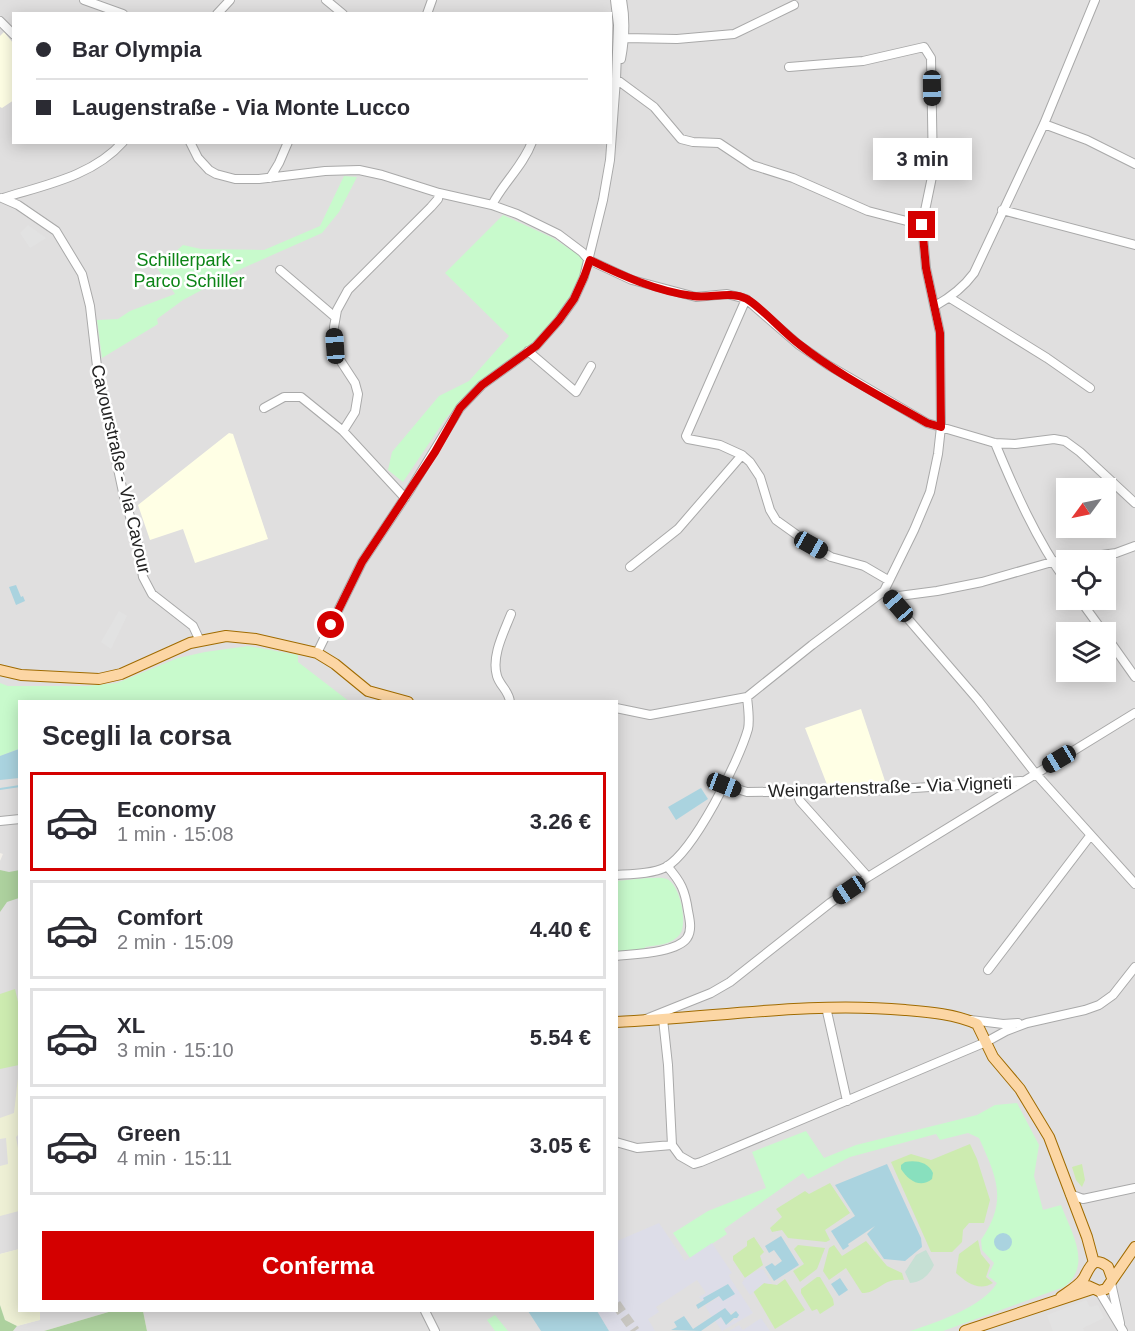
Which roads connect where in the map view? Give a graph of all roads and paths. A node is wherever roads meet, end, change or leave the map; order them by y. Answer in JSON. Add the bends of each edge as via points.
{"nodes":[{"id":1,"x":84,"y":0,"type":"edge"},
{"id":2,"x":230,"y":0,"type":"edge"},
{"id":3,"x":326,"y":0,"type":"edge"},
{"id":4,"x":615,"y":0,"type":"edge"},
{"id":5,"x":622,"y":0,"type":"edge"},
{"id":6,"x":1095,"y":0,"type":"edge"},
{"id":7,"x":794,"y":5,"type":"dead end"},
{"id":8,"x":117,"y":12,"type":"edge"},
{"id":9,"x":219,"y":12,"type":"edge"},
{"id":10,"x":340,"y":12,"type":"edge"},
{"id":11,"x":0,"y":21,"type":"edge"},
{"id":12,"x":12,"y":33,"type":"edge"},
{"id":13,"x":625,"y":38,"type":"junction"},
{"id":14,"x":789,"y":67,"type":"dead end"},
{"id":15,"x":616,"y":68,"type":"junction"},
{"id":16,"x":616,"y":78,"type":"junction"},
{"id":17,"x":1044,"y":124,"type":"junction"},
{"id":18,"x":612,"y":133,"type":"edge"},
{"id":19,"x":191,"y":144,"type":"edge"},
{"id":20,"x":287,"y":144,"type":"edge"},
{"id":21,"x":531,"y":144,"type":"edge"},
{"id":22,"x":611,"y":144,"type":"edge"},
{"id":23,"x":118,"y":145,"type":"edge"},
{"id":24,"x":1135,"y":164,"type":"edge"},
{"id":25,"x":270,"y":178,"type":"junction"},
{"id":26,"x":439,"y":193,"type":"junction"},
{"id":27,"x":1,"y":198,"type":"edge"},
{"id":28,"x":492,"y":206,"type":"junction"},
{"id":29,"x":1002,"y":210,"type":"junction"},
{"id":30,"x":922,"y":225,"type":"junction"},
{"id":31,"x":1135,"y":245,"type":"edge"},
{"id":32,"x":590,"y":260,"type":"junction"},
{"id":33,"x":280,"y":270,"type":"dead end"},
{"id":34,"x":950,"y":298,"type":"junction"},
{"id":35,"x":746,"y":299,"type":"junction"},
{"id":36,"x":935,"y":306,"type":"junction"},
{"id":37,"x":335,"y":317,"type":"junction"},
{"id":38,"x":528,"y":351,"type":"junction"},
{"id":39,"x":591,"y":366,"type":"dead end"},
{"id":40,"x":1090,"y":388,"type":"dead end"},
{"id":41,"x":264,"y":408,"type":"dead end"},
{"id":42,"x":941,"y":427,"type":"junction"},
{"id":43,"x":343,"y":432,"type":"junction"},
{"id":44,"x":995,"y":443,"type":"junction"},
{"id":45,"x":742,"y":455,"type":"junction"},
{"id":46,"x":405,"y":498,"type":"junction"},
{"id":47,"x":1135,"y":503,"type":"edge"},
{"id":48,"x":1135,"y":546,"type":"edge"},
{"id":49,"x":1052,"y":562,"type":"junction"},
{"id":50,"x":630,"y":567,"type":"dead end"},
{"id":51,"x":1056,"y":567,"type":"edge"},
{"id":52,"x":888,"y":580,"type":"junction"},
{"id":53,"x":884,"y":591,"type":"junction"},
{"id":54,"x":511,"y":614,"type":"dead end"},
{"id":55,"x":200,"y":641,"type":"junction"},
{"id":56,"x":1116,"y":650,"type":"edge"},
{"id":57,"x":317,"y":653,"type":"junction"},
{"id":58,"x":0,"y":670,"type":"edge"},
{"id":59,"x":1135,"y":677,"type":"edge"},
{"id":60,"x":747,"y":697,"type":"junction"},
{"id":61,"x":401,"y":700,"type":"edge"},
{"id":62,"x":510,"y":700,"type":"edge"},
{"id":63,"x":618,"y":708,"type":"edge"},
{"id":64,"x":1135,"y":713,"type":"edge"},
{"id":65,"x":1035,"y":773,"type":"junction"},
{"id":66,"x":1022,"y":781,"type":"junction"},
{"id":67,"x":724,"y":785,"type":"junction"},
{"id":68,"x":796,"y":791,"type":"junction"},
{"id":69,"x":18,"y":819,"type":"edge"},
{"id":70,"x":0,"y":821,"type":"edge"},
{"id":71,"x":1090,"y":836,"type":"junction"},
{"id":72,"x":667,"y":867,"type":"junction"},
{"id":73,"x":618,"y":875,"type":"edge"},
{"id":74,"x":868,"y":877,"type":"junction"},
{"id":75,"x":1135,"y":884,"type":"edge"},
{"id":76,"x":618,"y":956,"type":"edge"},
{"id":77,"x":1135,"y":967,"type":"edge"},
{"id":78,"x":988,"y":970,"type":"dead end"},
{"id":79,"x":1129,"y":975,"type":"junction"},
{"id":80,"x":1135,"y":986,"type":"edge"},
{"id":81,"x":823,"y":1007,"type":"junction"},
{"id":82,"x":663,"y":1019,"type":"junction"},
{"id":83,"x":644,"y":1020,"type":"junction"},
{"id":84,"x":968,"y":1020,"type":"junction"},
{"id":85,"x":618,"y":1022,"type":"edge"},
{"id":86,"x":1028,"y":1023,"type":"junction"},
{"id":87,"x":986,"y":1042,"type":"junction"},
{"id":88,"x":847,"y":1101,"type":"junction"},
{"id":89,"x":618,"y":1143,"type":"edge"},
{"id":90,"x":672,"y":1146,"type":"junction"},
{"id":91,"x":1135,"y":1188,"type":"edge"},
{"id":92,"x":1070,"y":1194,"type":"junction"},
{"id":93,"x":1135,"y":1247,"type":"edge"},
{"id":94,"x":1094,"y":1263,"type":"junction"},
{"id":95,"x":1110,"y":1276,"type":"junction"},
{"id":96,"x":1084,"y":1278,"type":"junction"},
{"id":97,"x":1095,"y":1290,"type":"junction"},
{"id":98,"x":1056,"y":1300,"type":"junction"},
{"id":99,"x":426,"y":1312,"type":"edge"},
{"id":100,"x":1122,"y":1328,"type":"edge"},
{"id":101,"x":435,"y":1331,"type":"edge"},
{"id":102,"x":965,"y":1331,"type":"edge"}],
"edges":[{"from":1,"to":8,"type":"street"},
{"from":2,"to":9,"type":"street"},
{"from":3,"to":10,"type":"street"},
{"from":4,"to":15,"type":"street"},
{"from":5,"to":13,"type":"street"},
{"from":6,"to":17,"type":"street"},
{"from":7,"to":13,"type":"street","via":[[734,34]]},
{"from":11,"to":12,"type":"street"},
{"from":13,"to":15,"type":"street"},
{"from":14,"to":30,"type":"street","via":[[863,61],[924,46],[927,49],[932,67],[933,172]]},
{"from":15,"to":16,"type":"street"},
{"from":16,"to":18,"type":"street"},
{"from":16,"to":30,"type":"street","via":[[654,107],[681,139],[719,143],[752,165],[793,178],[868,211]]},
{"from":17,"to":24,"type":"street"},
{"from":17,"to":29,"type":"street"},
{"from":19,"to":25,"type":"street","via":[[198,158],[216,174],[235,179]]},
{"from":20,"to":25,"type":"street"},
{"from":21,"to":28,"type":"street"},
{"from":22,"to":32,"type":"street"},
{"from":23,"to":27,"type":"street","via":[[97,164],[72,177]]},
{"from":25,"to":26,"type":"street","via":[[359,170]]},
{"from":26,"to":28,"type":"street"},
{"from":26,"to":37,"type":"street","via":[[438,200],[348,290]]},
{"from":27,"to":55,"type":"street","name":"Cavourstraße - Via Cavour","via":[[56,231],[82,274],[98,375],[143,577],[152,594],[193,626]]},
{"from":28,"to":32,"type":"street","via":[[558,234]]},
{"from":29,"to":31,"type":"street"},
{"from":29,"to":34,"type":"street","via":[[974,273]]},
{"from":30,"to":36,"type":"street"},
{"from":32,"to":35,"type":"street","via":[[632,280],[677,293],[696,297],[727,294]]},
{"from":32,"to":38,"type":"street","via":[[574,299]]},
{"from":33,"to":37,"type":"street"},
{"from":34,"to":36,"type":"street"},
{"from":34,"to":40,"type":"street"},
{"from":35,"to":42,"type":"street","via":[[828,365],[927,423]]},
{"from":35,"to":45,"type":"street","via":[[686,436]]},
{"from":36,"to":42,"type":"street","via":[[940,333]]},
{"from":37,"to":43,"type":"street","via":[[335,346],[356,382],[358,394],[355,412]]},
{"from":38,"to":39,"type":"street","via":[[576,393]]},
{"from":38,"to":46,"type":"street","via":[[482,385],[460,408]]},
{"from":41,"to":43,"type":"street","via":[[284,397],[302,397]]},
{"from":42,"to":44,"type":"street"},
{"from":42,"to":52,"type":"street","via":[[930,492]]},
{"from":43,"to":46,"type":"street"},
{"from":44,"to":47,"type":"street","via":[[1065,441]]},
{"from":44,"to":49,"type":"street"},
{"from":45,"to":50,"type":"street","via":[[678,529]]},
{"from":45,"to":52,"type":"street","via":[[760,477],[776,520],[831,557],[864,566]]},
{"from":46,"to":57,"type":"street","via":[[362,562]]},
{"from":48,"to":49,"type":"street","via":[[1116,553]]},
{"from":49,"to":51,"type":"street"},
{"from":49,"to":53,"type":"street","via":[[937,591],[899,596]]},
{"from":52,"to":53,"type":"street"},
{"from":53,"to":60,"type":"street"},
{"from":53,"to":65,"type":"street"},
{"from":54,"to":62,"type":"street","via":[[497,662],[497,676]]},
{"from":55,"to":57,"type":"main road","via":[[226,636],[256,639]]},
{"from":55,"to":58,"type":"main road","via":[[121,674],[99,678],[21,675]]},
{"from":56,"to":59,"type":"street"},
{"from":57,"to":61,"type":"main road","via":[[368,691]]},
{"from":60,"to":63,"type":"street","via":[[650,716]]},
{"from":60,"to":67,"type":"street","via":[[748,726]]},
{"from":64,"to":65,"type":"street"},
{"from":65,"to":66,"type":"street"},
{"from":65,"to":71,"type":"street"},
{"from":66,"to":68,"type":"street","name":"Weingartenstraße - Via Vigneti","via":[[867,791]]},
{"from":66,"to":74,"type":"street"},
{"from":67,"to":68,"type":"street","name":"Weingartenstraße - Via Vigneti","via":[[747,792]]},
{"from":67,"to":72,"type":"street","via":[[692,841]]},
{"from":68,"to":74,"type":"street","via":[[800,801]]},
{"from":69,"to":70,"type":"street"},
{"from":71,"to":75,"type":"street"},
{"from":71,"to":78,"type":"street"},
{"from":72,"to":73,"type":"street"},
{"from":72,"to":76,"type":"street","via":[[682,884],[687,899],[691,927],[686,939],[676,947]]},
{"from":74,"to":83,"type":"street","via":[[730,982]]},
{"from":77,"to":79,"type":"street"},
{"from":79,"to":80,"type":"street"},
{"from":79,"to":86,"type":"street","via":[[1099,1005]]},
{"from":81,"to":82,"type":"main road"},
{"from":81,"to":84,"type":"main road","via":[[866,1006]]},
{"from":81,"to":88,"type":"street"},
{"from":82,"to":83,"type":"main road"},
{"from":82,"to":90,"type":"street"},
{"from":83,"to":85,"type":"main road"},
{"from":84,"to":86,"type":"street"},
{"from":84,"to":87,"type":"main road","via":[[977,1024]]},
{"from":86,"to":87,"type":"street"},
{"from":87,"to":88,"type":"street"},
{"from":87,"to":92,"type":"main road","via":[[1041,1122]]},
{"from":88,"to":90,"type":"street","via":[[694,1164]]},
{"from":89,"to":90,"type":"street","via":[[637,1148]]},
{"from":91,"to":92,"type":"street","via":[[1083,1199]]},
{"from":92,"to":94,"type":"main road"},
{"from":93,"to":95,"type":"main road"},
{"from":94,"to":95,"type":"main road","via":[[1104,1264]]},
{"from":94,"to":96,"type":"main road","via":[[1085,1271]]},
{"from":95,"to":97,"type":"main road","via":[[1106,1289]]},
{"from":95,"to":100,"type":"street"},
{"from":96,"to":97,"type":"main road"},
{"from":96,"to":98,"type":"main road"},
{"from":97,"to":98,"type":"main road"},
{"from":97,"to":100,"type":"street"},
{"from":98,"to":102,"type":"main road"},
{"from":99,"to":101,"type":"street"}]}
